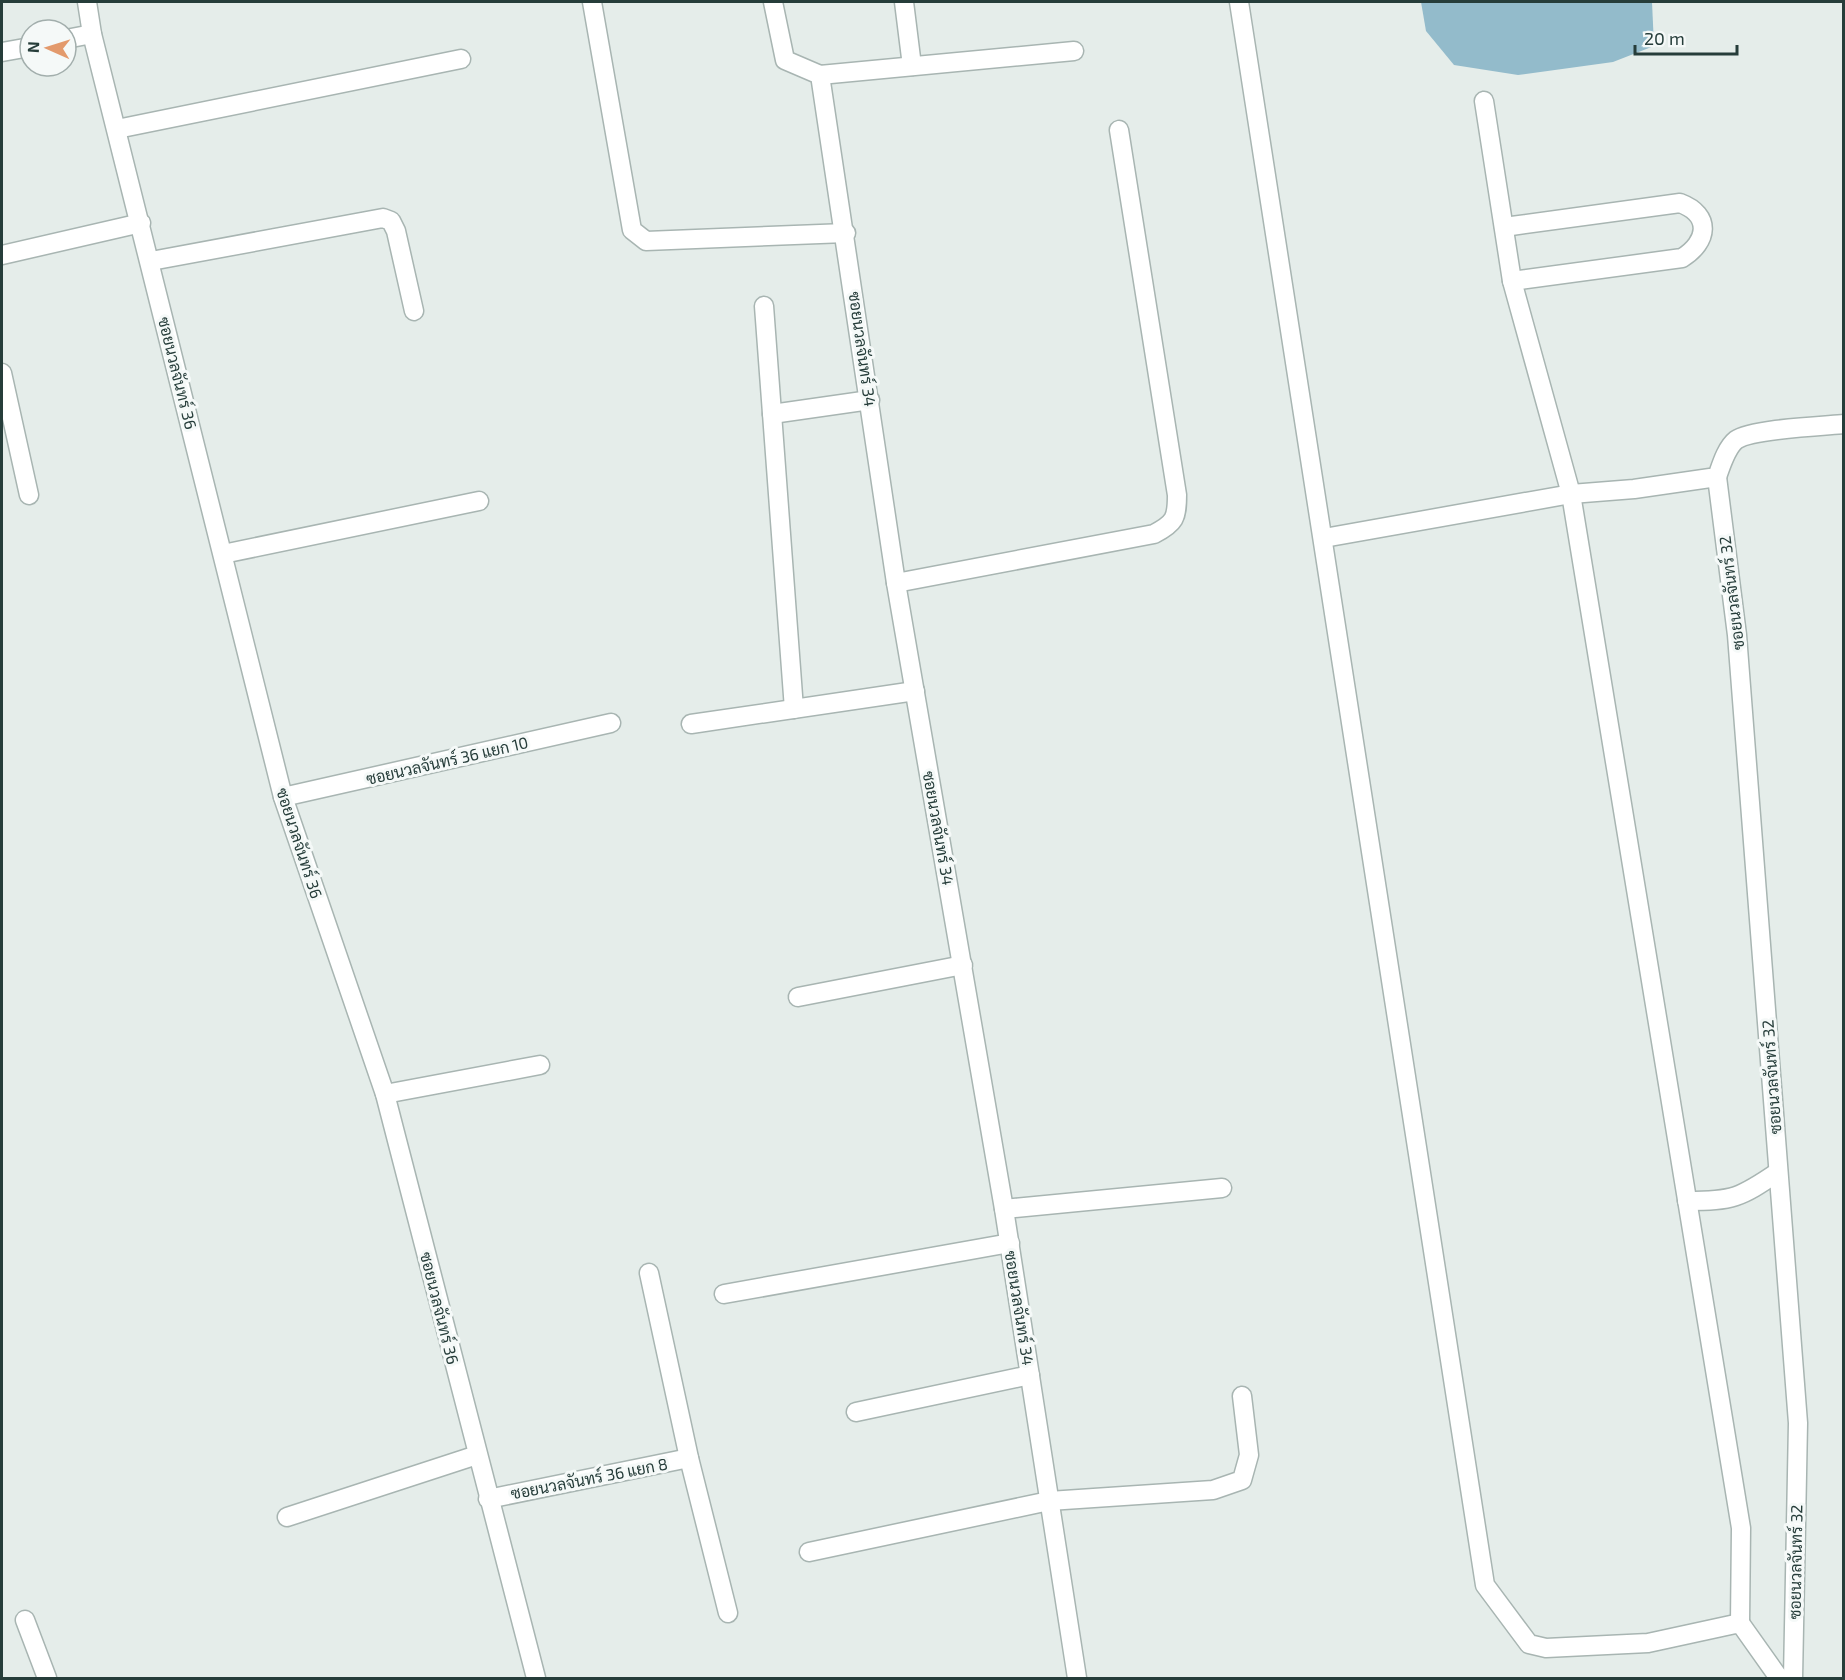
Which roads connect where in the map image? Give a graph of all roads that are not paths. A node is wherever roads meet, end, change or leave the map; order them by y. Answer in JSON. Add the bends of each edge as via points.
{"nodes":[{"id":1,"x":87,"y":2,"type":"edge"},
{"id":2,"x":592,"y":2,"type":"edge"},
{"id":3,"x":772,"y":2,"type":"edge"},
{"id":4,"x":904,"y":2,"type":"edge"},
{"id":5,"x":1239,"y":2,"type":"edge"},
{"id":6,"x":92,"y":34,"type":"junction"},
{"id":7,"x":78,"y":37,"type":"edge"},
{"id":8,"x":18,"y":49,"type":"edge"},
{"id":9,"x":1074,"y":51,"type":"dead end"},
{"id":10,"x":2,"y":52,"type":"edge"},
{"id":11,"x":461,"y":58,"type":"dead end"},
{"id":12,"x":912,"y":66,"type":"junction"},
{"id":13,"x":820,"y":75,"type":"junction"},
{"id":14,"x":1484,"y":101,"type":"dead end"},
{"id":15,"x":117,"y":129,"type":"junction"},
{"id":16,"x":1119,"y":130,"type":"dead end"},
{"id":17,"x":141,"y":223,"type":"junction"},
{"id":18,"x":1504,"y":228,"type":"junction"},
{"id":19,"x":846,"y":233,"type":"junction"},
{"id":20,"x":2,"y":255,"type":"edge"},
{"id":21,"x":151,"y":261,"type":"junction"},
{"id":22,"x":1512,"y":281,"type":"junction"},
{"id":23,"x":764,"y":306,"type":"dead end"},
{"id":24,"x":414,"y":311,"type":"dead end"},
{"id":25,"x":2,"y":373,"type":"edge"},
{"id":26,"x":870,"y":400,"type":"junction"},
{"id":27,"x":772,"y":414,"type":"junction"},
{"id":28,"x":1844,"y":424,"type":"edge"},
{"id":29,"x":1717,"y":477,"type":"junction"},
{"id":30,"x":1571,"y":494,"type":"junction"},
{"id":31,"x":29,"y":495,"type":"dead end"},
{"id":32,"x":479,"y":501,"type":"dead end"},
{"id":33,"x":1324,"y":538,"type":"junction"},
{"id":34,"x":223,"y":554,"type":"junction"},
{"id":35,"x":896,"y":582,"type":"junction"},
{"id":36,"x":915,"y":691,"type":"junction"},
{"id":37,"x":794,"y":709,"type":"junction"},
{"id":38,"x":611,"y":723,"type":"dead end"},
{"id":39,"x":691,"y":724,"type":"dead end"},
{"id":40,"x":283,"y":797,"type":"junction"},
{"id":41,"x":963,"y":965,"type":"junction"},
{"id":42,"x":798,"y":997,"type":"dead end"},
{"id":43,"x":540,"y":1065,"type":"dead end"},
{"id":44,"x":385,"y":1094,"type":"junction"},
{"id":45,"x":1778,"y":1172,"type":"junction"},
{"id":46,"x":1222,"y":1188,"type":"dead end"},
{"id":47,"x":1687,"y":1201,"type":"junction"},
{"id":48,"x":1004,"y":1209,"type":"junction"},
{"id":49,"x":1010,"y":1243,"type":"junction"},
{"id":50,"x":649,"y":1273,"type":"dead end"},
{"id":51,"x":724,"y":1294,"type":"dead end"},
{"id":52,"x":1030,"y":1375,"type":"junction"},
{"id":53,"x":1242,"y":1396,"type":"dead end"},
{"id":54,"x":856,"y":1412,"type":"dead end"},
{"id":55,"x":477,"y":1455,"type":"junction"},
{"id":56,"x":689,"y":1458,"type":"junction"},
{"id":57,"x":488,"y":1499,"type":"junction"},
{"id":58,"x":1050,"y":1501,"type":"junction"},
{"id":59,"x":287,"y":1518,"type":"dead end"},
{"id":60,"x":809,"y":1551,"type":"dead end"},
{"id":61,"x":728,"y":1613,"type":"dead end"},
{"id":62,"x":25,"y":1620,"type":"dead end"},
{"id":63,"x":1740,"y":1623,"type":"junction"},
{"id":64,"x":47,"y":1678,"type":"edge"},
{"id":65,"x":536,"y":1678,"type":"edge"},
{"id":66,"x":1077,"y":1678,"type":"edge"},
{"id":67,"x":1779,"y":1678,"type":"edge"},
{"id":68,"x":1793,"y":1678,"type":"edge"}],
"edges":[{"from":1,"to":6,"type":"street","name":"ซอยนวลจันทร์ 36"},
{"from":2,"to":19,"type":"street","via":[[632,230],[653,242]]},
{"from":3,"to":13,"type":"street","via":[[785,60]]},
{"from":4,"to":12,"type":"street"},
{"from":5,"to":33,"type":"street"},
{"from":6,"to":7,"type":"street"},
{"from":6,"to":15,"type":"street","name":"ซอยนวลจันทร์ 36"},
{"from":8,"to":10,"type":"street"},
{"from":9,"to":12,"type":"street"},
{"from":11,"to":15,"type":"street"},
{"from":12,"to":13,"type":"street"},
{"from":13,"to":19,"type":"street","name":"ซอยนวลจันทร์ 34"},
{"from":14,"to":18,"type":"street"},
{"from":15,"to":17,"type":"street","name":"ซอยนวลจันทร์ 36"},
{"from":16,"to":35,"type":"street","via":[[1177,515],[1154,534]]},
{"from":17,"to":20,"type":"street"},
{"from":17,"to":21,"type":"street","name":"ซอยนวลจันทร์ 36"},
{"from":18,"to":22,"type":"street"},
{"from":18,"to":22,"type":"street","via":[[1680,203],[1694,208],[1702,217],[1702,234],[1695,250],[1682,258]]},
{"from":19,"to":26,"type":"street","name":"ซอยนวลจันทร์ 34"},
{"from":21,"to":24,"type":"street","via":[[384,218],[391,221],[396,231]]},
{"from":21,"to":34,"type":"street","name":"ซอยนวลจันทร์ 36"},
{"from":22,"to":30,"type":"street"},
{"from":23,"to":27,"type":"street"},
{"from":25,"to":31,"type":"street"},
{"from":26,"to":27,"type":"street"},
{"from":26,"to":35,"type":"street","name":"ซอยนวลจันทร์ 34"},
{"from":27,"to":37,"type":"street"},
{"from":28,"to":29,"type":"street","via":[[1767,432],[1737,440]]},
{"from":29,"to":30,"type":"street"},
{"from":29,"to":45,"type":"street","name":"ซอยนวลจันทร์ 32","via":[[1737,636]]},
{"from":30,"to":33,"type":"street"},
{"from":30,"to":47,"type":"street"},
{"from":32,"to":34,"type":"street"},
{"from":33,"to":63,"type":"street","via":[[1485,1585],[1529,1644],[1546,1648],[1648,1643]]},
{"from":34,"to":40,"type":"street","name":"ซอยนวลจันทร์ 36"},
{"from":35,"to":36,"type":"street","name":"ซอยนวลจันทร์ 34"},
{"from":36,"to":37,"type":"street"},
{"from":36,"to":41,"type":"street","name":"ซอยนวลจันทร์ 34"},
{"from":37,"to":39,"type":"street"},
{"from":38,"to":40,"type":"street","name":"ซอยนวลจันทร์ 36 แยก 10"},
{"from":40,"to":44,"type":"street","name":"ซอยนวลจันทร์ 36"},
{"from":41,"to":42,"type":"street"},
{"from":41,"to":48,"type":"street","name":"ซอยนวลจันทร์ 34"},
{"from":43,"to":44,"type":"street"},
{"from":44,"to":55,"type":"street","name":"ซอยนวลจันทร์ 36"},
{"from":45,"to":47,"type":"street","via":[[1745,1195],[1719,1201]]},
{"from":45,"to":68,"type":"street","name":"ซอยนวลจันทร์ 32","via":[[1798,1423]]},
{"from":46,"to":48,"type":"street"},
{"from":47,"to":63,"type":"street","via":[[1740,1528]]},
{"from":48,"to":49,"type":"street","name":"ซอยนวลจันทร์ 34"},
{"from":49,"to":51,"type":"street"},
{"from":49,"to":52,"type":"street","name":"ซอยนวลจันทร์ 34"},
{"from":50,"to":56,"type":"street"},
{"from":52,"to":54,"type":"street"},
{"from":52,"to":58,"type":"street","name":"ซอยนวลจันทร์ 34"},
{"from":53,"to":58,"type":"street","via":[[1249,1455],[1242,1480],[1213,1490]]},
{"from":55,"to":57,"type":"street","name":"ซอยนวลจันทร์ 36"},
{"from":55,"to":59,"type":"street"},
{"from":56,"to":57,"type":"street","name":"ซอยนวลจันทร์ 36 แยก 8"},
{"from":56,"to":61,"type":"street"},
{"from":57,"to":65,"type":"street","name":"ซอยนวลจันทร์ 36"},
{"from":58,"to":60,"type":"street"},
{"from":58,"to":66,"type":"street","name":"ซอยนวลจันทร์ 34"},
{"from":62,"to":64,"type":"street"},
{"from":63,"to":67,"type":"street"}]}
